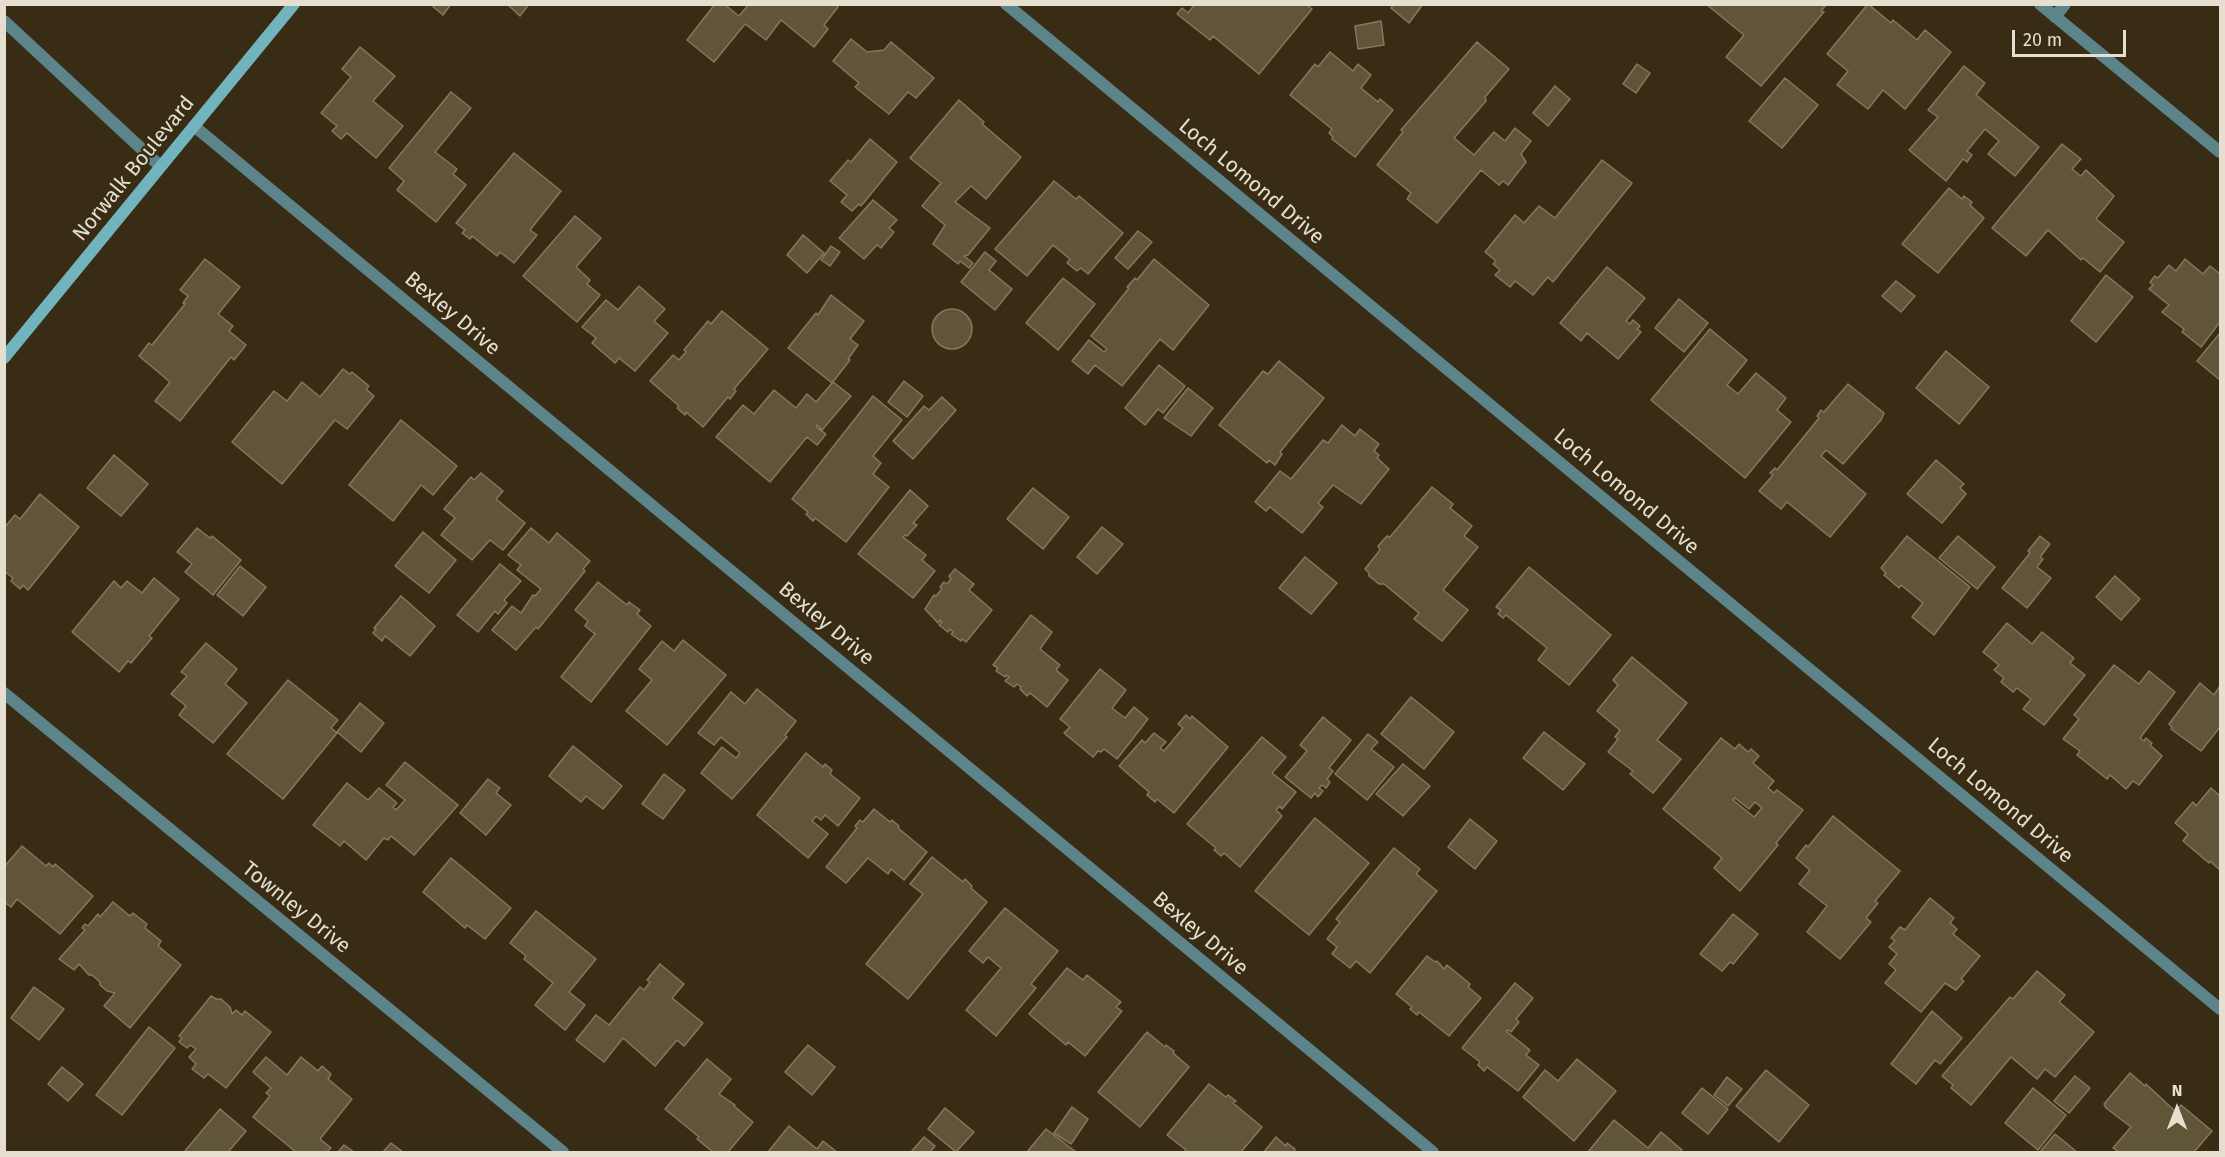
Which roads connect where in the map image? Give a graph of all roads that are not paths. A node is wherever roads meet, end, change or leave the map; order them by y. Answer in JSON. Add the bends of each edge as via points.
{"nodes":[{"id":1,"x":294,"y":4,"type":"edge"},
{"id":2,"x":1006,"y":4,"type":"edge"},
{"id":3,"x":2040,"y":4,"type":"edge"},
{"id":4,"x":2065,"y":4,"type":"edge"},
{"id":5,"x":2055,"y":17,"type":"junction"},
{"id":6,"x":4,"y":21,"type":"edge"},
{"id":7,"x":194,"y":126,"type":"junction"},
{"id":8,"x":2220,"y":152,"type":"edge"},
{"id":9,"x":160,"y":166,"type":"junction"},
{"id":10,"x":4,"y":358,"type":"edge"},
{"id":11,"x":4,"y":693,"type":"edge"},
{"id":12,"x":2220,"y":1009,"type":"edge"},
{"id":13,"x":563,"y":1152,"type":"edge"},
{"id":14,"x":1433,"y":1152,"type":"edge"}],
"edges":[{"from":1,"to":7,"type":"main road","name":"Norwalk Boulevard"},
{"from":2,"to":12,"type":"street","name":"Loch Lomond Drive"},
{"from":3,"to":5,"type":"street"},
{"from":4,"to":5,"type":"street"},
{"from":5,"to":8,"type":"street"},
{"from":6,"to":9,"type":"street"},
{"from":7,"to":9,"type":"main road","name":"Norwalk Boulevard"},
{"from":7,"to":14,"type":"street","name":"Bexley Drive"},
{"from":9,"to":10,"type":"main road","name":"Norwalk Boulevard"},
{"from":11,"to":13,"type":"street","name":"Townley Drive"}]}
